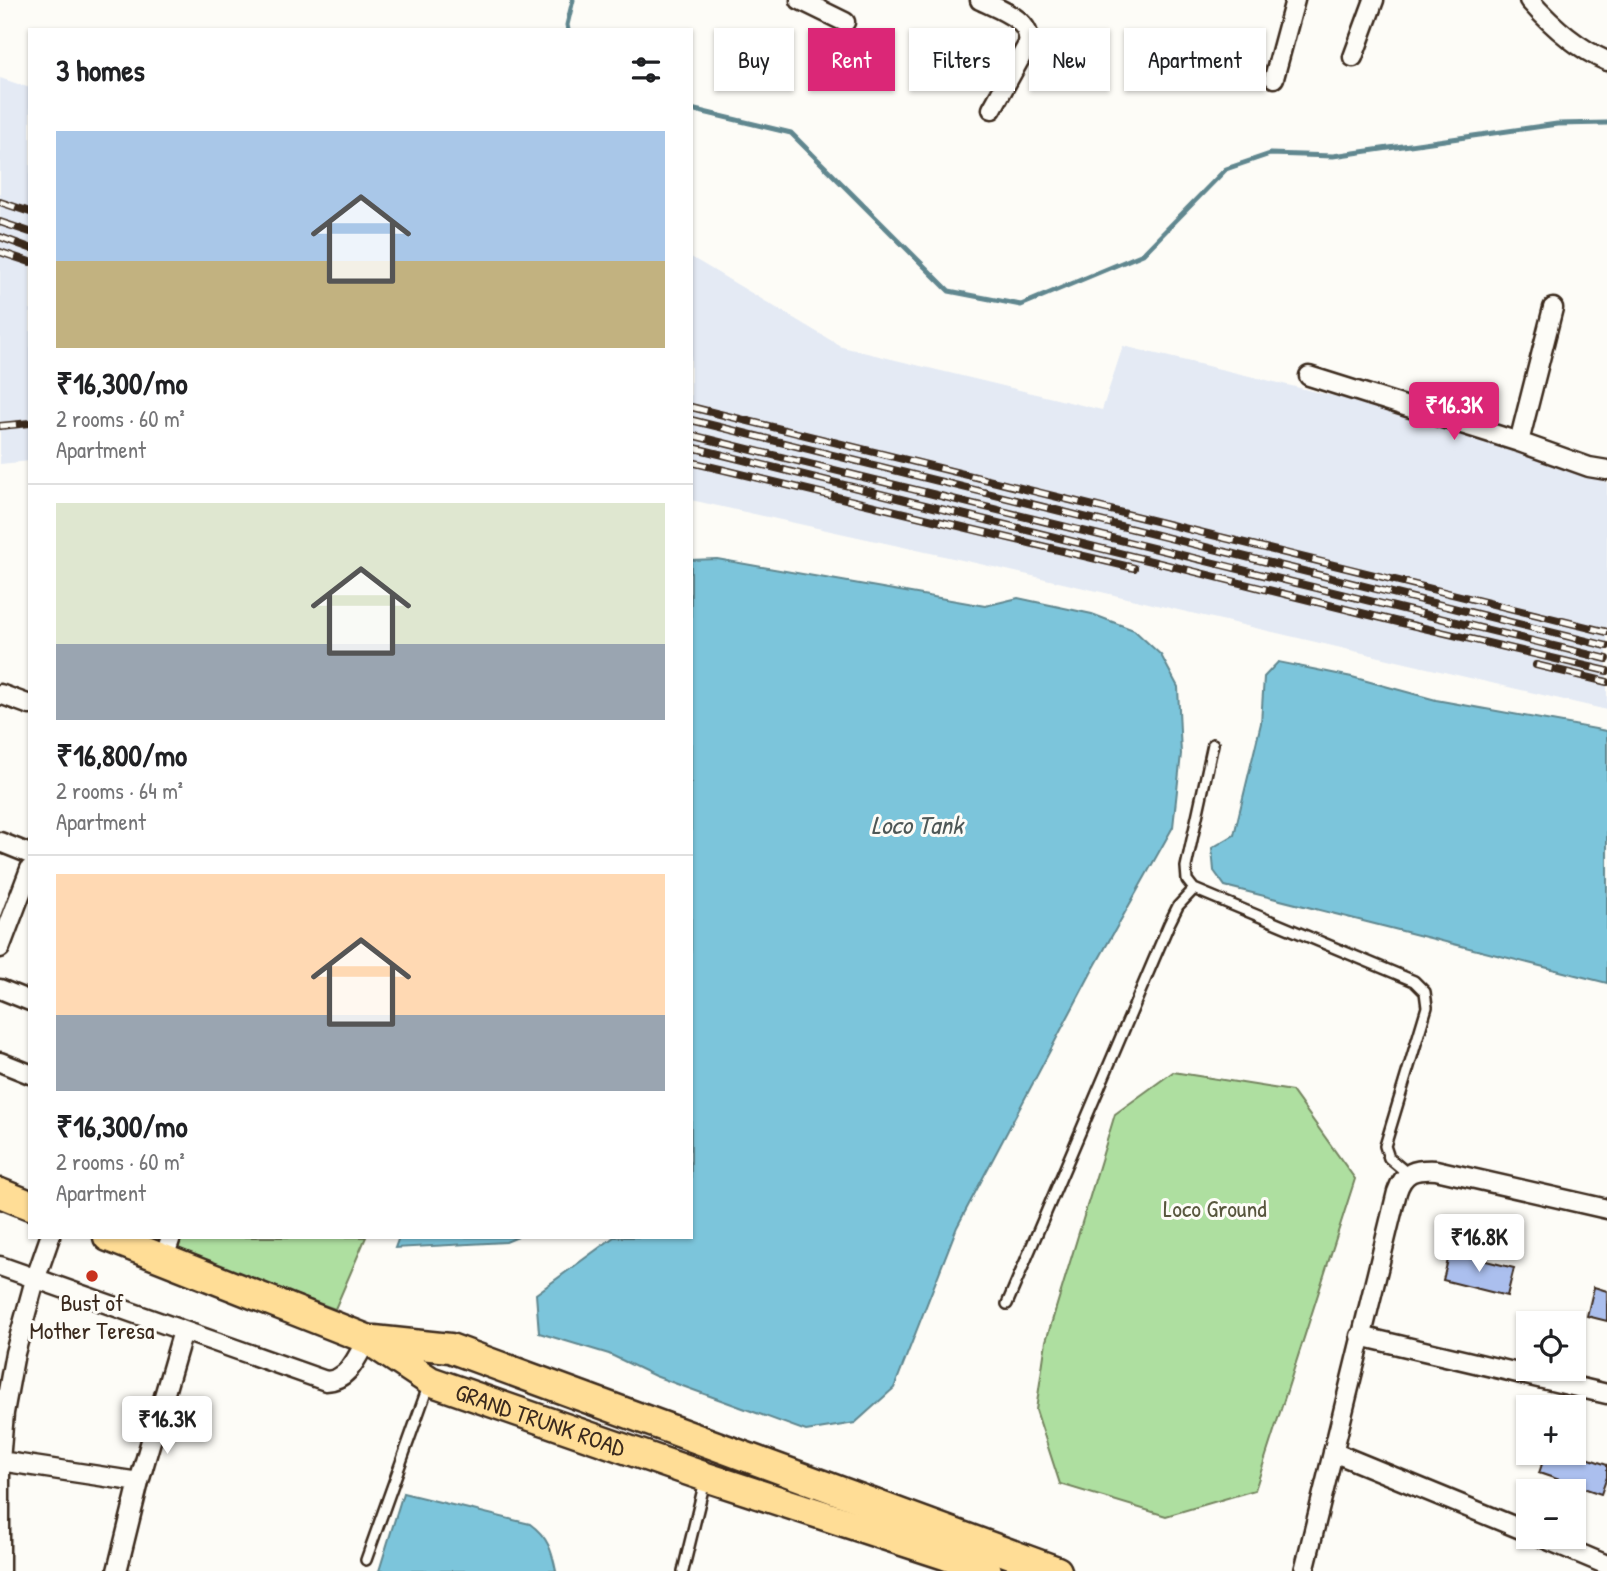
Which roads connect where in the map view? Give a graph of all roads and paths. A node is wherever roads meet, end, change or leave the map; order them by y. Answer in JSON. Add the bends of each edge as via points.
{"nodes":[{"id":1,"x":800,"y":0,"type":"edge"},
{"id":2,"x":980,"y":0,"type":"edge"},
{"id":3,"x":1295,"y":0,"type":"edge"},
{"id":4,"x":1374,"y":0,"type":"edge"},
{"id":5,"x":1529,"y":0,"type":"edge"},
{"id":6,"x":845,"y":22,"type":"dead end"},
{"id":7,"x":1353,"y":57,"type":"dead end"},
{"id":8,"x":1607,"y":61,"type":"edge"},
{"id":9,"x":1274,"y":78,"type":"dead end"},
{"id":10,"x":992,"y":109,"type":"dead end"},
{"id":11,"x":1553,"y":308,"type":"dead end"},
{"id":12,"x":1309,"y":376,"type":"dead end"},
{"id":13,"x":1519,"y":442,"type":"junction"},
{"id":14,"x":1607,"y":470,"type":"edge"},
{"id":15,"x":0,"y":694,"type":"edge"},
{"id":16,"x":28,"y":704,"type":"edge"},
{"id":17,"x":1213,"y":744,"type":"dead end"},
{"id":18,"x":0,"y":842,"type":"edge"},
{"id":19,"x":28,"y":853,"type":"edge"},
{"id":20,"x":28,"y":874,"type":"edge"},
{"id":21,"x":1194,"y":889,"type":"junction"},
{"id":22,"x":0,"y":948,"type":"edge"},
{"id":23,"x":0,"y":989,"type":"edge"},
{"id":24,"x":28,"y":1000,"type":"edge"},
{"id":25,"x":0,"y":1062,"type":"edge"},
{"id":26,"x":28,"y":1073,"type":"edge"},
{"id":27,"x":1407,"y":1173,"type":"junction"},
{"id":28,"x":0,"y":1194,"type":"edge"},
{"id":29,"x":28,"y":1204,"type":"edge"},
{"id":30,"x":1607,"y":1209,"type":"edge"},
{"id":31,"x":49,"y":1239,"type":"edge"},
{"id":32,"x":118,"y":1239,"type":"edge"},
{"id":33,"x":167,"y":1249,"type":"edge"},
{"id":34,"x":0,"y":1266,"type":"edge"},
{"id":35,"x":35,"y":1280,"type":"junction"},
{"id":36,"x":1007,"y":1304,"type":"dead end"},
{"id":37,"x":183,"y":1331,"type":"junction"},
{"id":38,"x":1360,"y":1336,"type":"junction"},
{"id":39,"x":367,"y":1339,"type":"junction"},
{"id":40,"x":430,"y":1381,"type":"junction"},
{"id":41,"x":1607,"y":1394,"type":"edge"},
{"id":42,"x":0,"y":1446,"type":"edge"},
{"id":43,"x":1333,"y":1452,"type":"junction"},
{"id":44,"x":0,"y":1461,"type":"edge"},
{"id":45,"x":706,"y":1477,"type":"junction"},
{"id":46,"x":139,"y":1482,"type":"junction"},
{"id":47,"x":1516,"y":1527,"type":"edge"},
{"id":48,"x":1569,"y":1549,"type":"edge"},
{"id":49,"x":366,"y":1560,"type":"dead end"},
{"id":50,"x":1607,"y":1565,"type":"edge"},
{"id":51,"x":1,"y":1571,"type":"edge"},
{"id":52,"x":117,"y":1571,"type":"edge"},
{"id":53,"x":683,"y":1571,"type":"edge"},
{"id":54,"x":987,"y":1571,"type":"edge"},
{"id":55,"x":1057,"y":1571,"type":"edge"},
{"id":56,"x":1304,"y":1571,"type":"edge"}],
"edges":[{"from":1,"to":6,"type":"street"},
{"from":2,"to":10,"type":"street","via":[[1020,23],[1029,38]]},
{"from":3,"to":9,"type":"street"},
{"from":4,"to":7,"type":"street"},
{"from":5,"to":8,"type":"street","via":[[1558,30]]},
{"from":11,"to":13,"type":"street"},
{"from":12,"to":13,"type":"street"},
{"from":13,"to":14,"type":"street"},
{"from":15,"to":16,"type":"street"},
{"from":17,"to":21,"type":"lane","via":[[1186,867],[1187,880]]},
{"from":18,"to":19,"type":"street"},
{"from":20,"to":22,"type":"street"},
{"from":21,"to":27,"type":"lane","via":[[1414,981],[1425,992],[1427,1007],[1385,1146],[1389,1158]]},
{"from":21,"to":36,"type":"lane","via":[[1169,924]]},
{"from":23,"to":24,"type":"street"},
{"from":25,"to":26,"type":"street"},
{"from":27,"to":30,"type":"street","via":[[1436,1170]]},
{"from":27,"to":38,"type":"street","via":[[1396,1192]]},
{"from":28,"to":29,"type":"main road"},
{"from":31,"to":35,"type":"street"},
{"from":32,"to":33,"type":"main road","name":"GRAND TRUNK ROAD"},
{"from":33,"to":39,"type":"main road","name":"GRAND TRUNK ROAD"},
{"from":34,"to":35,"type":"street"},
{"from":35,"to":37,"type":"street"},
{"from":35,"to":42,"type":"street","via":[[15,1353]]},
{"from":37,"to":39,"type":"street","via":[[326,1381],[345,1375]]},
{"from":37,"to":46,"type":"street"},
{"from":38,"to":41,"type":"street"},
{"from":38,"to":43,"type":"street"},
{"from":39,"to":40,"type":"main road","name":"GRAND TRUNK ROAD"},
{"from":39,"to":55,"type":"main road","via":[[450,1348]]},
{"from":40,"to":45,"type":"main road","name":"GRAND TRUNK ROAD"},
{"from":40,"to":49,"type":"lane"},
{"from":42,"to":44,"type":"street"},
{"from":43,"to":47,"type":"street"},
{"from":43,"to":56,"type":"street"},
{"from":44,"to":46,"type":"street"},
{"from":44,"to":51,"type":"street"},
{"from":45,"to":53,"type":"lane"},
{"from":45,"to":54,"type":"main road","name":"GRAND TRUNK ROAD"},
{"from":46,"to":52,"type":"street"},
{"from":48,"to":50,"type":"street"}]}
